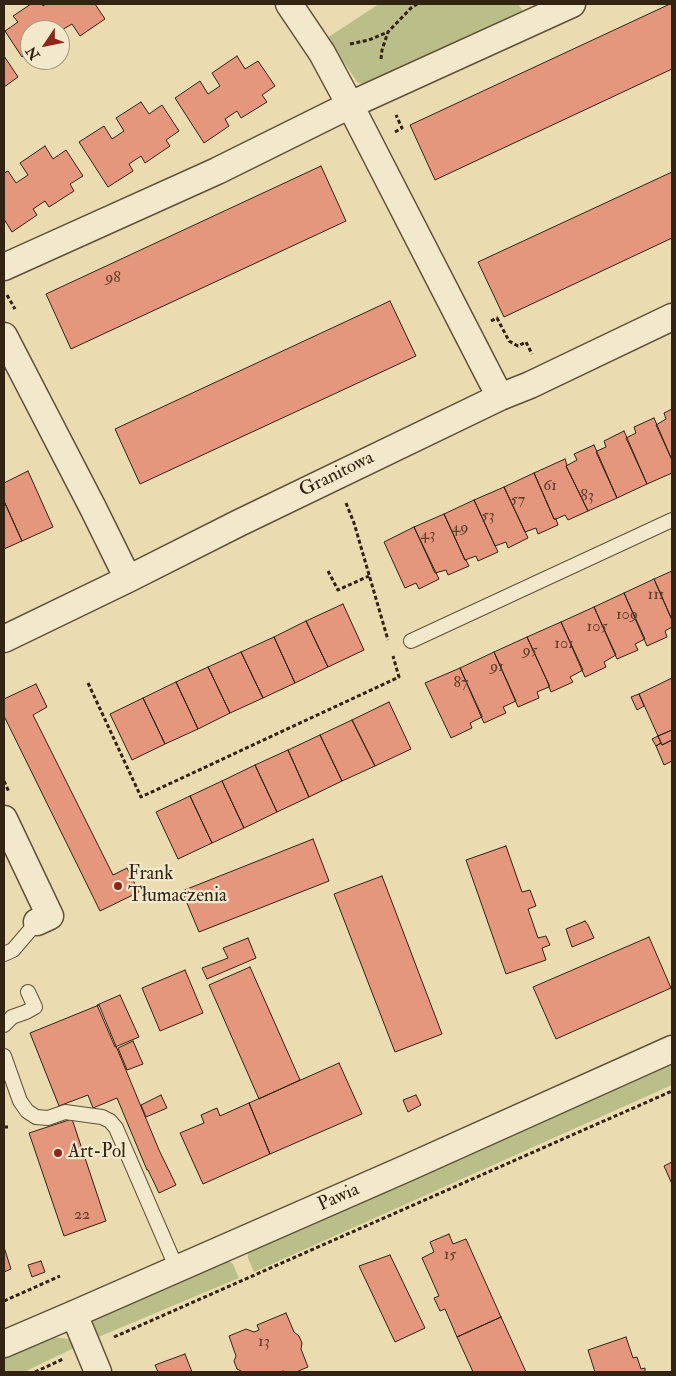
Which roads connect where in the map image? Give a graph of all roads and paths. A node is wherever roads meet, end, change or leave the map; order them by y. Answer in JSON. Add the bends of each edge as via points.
{"nodes":[{"id":1,"x":289,"y":4,"type":"edge"},
{"id":2,"x":417,"y":4,"type":"edge"},
{"id":3,"x":572,"y":4,"type":"edge"},
{"id":4,"x":388,"y":32,"type":"junction"},
{"id":5,"x":347,"y":45,"type":"dead end"},
{"id":6,"x":380,"y":67,"type":"dead end"},
{"id":7,"x":350,"y":105,"type":"junction"},
{"id":8,"x":4,"y":266,"type":"edge"},
{"id":9,"x":672,"y":317,"type":"edge"},
{"id":10,"x":4,"y":336,"type":"edge"},
{"id":11,"x":500,"y":397,"type":"junction"},
{"id":12,"x":344,"y":496,"type":"dead end"},
{"id":13,"x":672,"y":520,"type":"edge"},
{"id":14,"x":328,"y":571,"type":"dead end"},
{"id":15,"x":369,"y":576,"type":"junction"},
{"id":16,"x":128,"y":579,"type":"junction"},
{"id":17,"x":4,"y":639,"type":"edge"},
{"id":18,"x":388,"y":640,"type":"dead end"},
{"id":19,"x":411,"y":642,"type":"dead end"},
{"id":20,"x":391,"y":649,"type":"dead end"},
{"id":21,"x":88,"y":683,"type":"dead end"},
{"id":22,"x":4,"y":819,"type":"edge"},
{"id":23,"x":37,"y":922,"type":"joint"},
{"id":24,"x":4,"y":954,"type":"edge"},
{"id":25,"x":28,"y":992,"type":"dead end"},
{"id":26,"x":4,"y":1025,"type":"edge"},
{"id":27,"x":672,"y":1049,"type":"edge"},
{"id":28,"x":4,"y":1056,"type":"edge"},
{"id":29,"x":672,"y":1091,"type":"edge"},
{"id":30,"x":4,"y":1127,"type":"edge"},
{"id":31,"x":10,"y":1127,"type":"dead end"},
{"id":32,"x":177,"y":1269,"type":"junction"},
{"id":33,"x":60,"y":1276,"type":"dead end"},
{"id":34,"x":4,"y":1300,"type":"edge"},
{"id":35,"x":74,"y":1314,"type":"junction"},
{"id":36,"x":4,"y":1344,"type":"edge"},
{"id":37,"x":88,"y":1348,"type":"junction"},
{"id":38,"x":35,"y":1372,"type":"edge"},
{"id":39,"x":98,"y":1372,"type":"edge"}],
"edges":[{"from":1,"to":7,"type":"street","via":[[322,53]]},
{"from":2,"to":4,"type":"path"},
{"from":3,"to":7,"type":"street"},
{"from":4,"to":5,"type":"path"},
{"from":4,"to":6,"type":"path"},
{"from":7,"to":8,"type":"street","via":[[217,171]]},
{"from":7,"to":11,"type":"street"},
{"from":9,"to":11,"type":"street","name":"Granitowa"},
{"from":10,"to":16,"type":"street"},
{"from":11,"to":16,"type":"street","name":"Granitowa"},
{"from":12,"to":15,"type":"path"},
{"from":13,"to":19,"type":"lane"},
{"from":14,"to":15,"type":"path","via":[[338,590]]},
{"from":15,"to":18,"type":"path"},
{"from":16,"to":17,"type":"street","name":"Granitowa"},
{"from":20,"to":21,"type":"path","via":[[399,677],[141,797]]},
{"from":22,"to":23,"type":"street","via":[[50,916]]},
{"from":23,"to":24,"type":"lane","via":[[13,950]]},
{"from":25,"to":26,"type":"lane","via":[[35,1007],[12,1017]]},
{"from":27,"to":32,"type":"street","name":"Pawia"},
{"from":28,"to":32,"type":"lane","via":[[26,1111],[36,1117],[48,1118],[65,1112],[102,1118],[116,1128]]},
{"from":29,"to":37,"type":"path"},
{"from":30,"to":31,"type":"path"},
{"from":32,"to":35,"type":"street","name":"Pawia"},
{"from":33,"to":34,"type":"path"},
{"from":35,"to":36,"type":"street","name":"Pawia"},
{"from":35,"to":37,"type":"street"},
{"from":37,"to":38,"type":"path"},
{"from":37,"to":39,"type":"street"}]}
